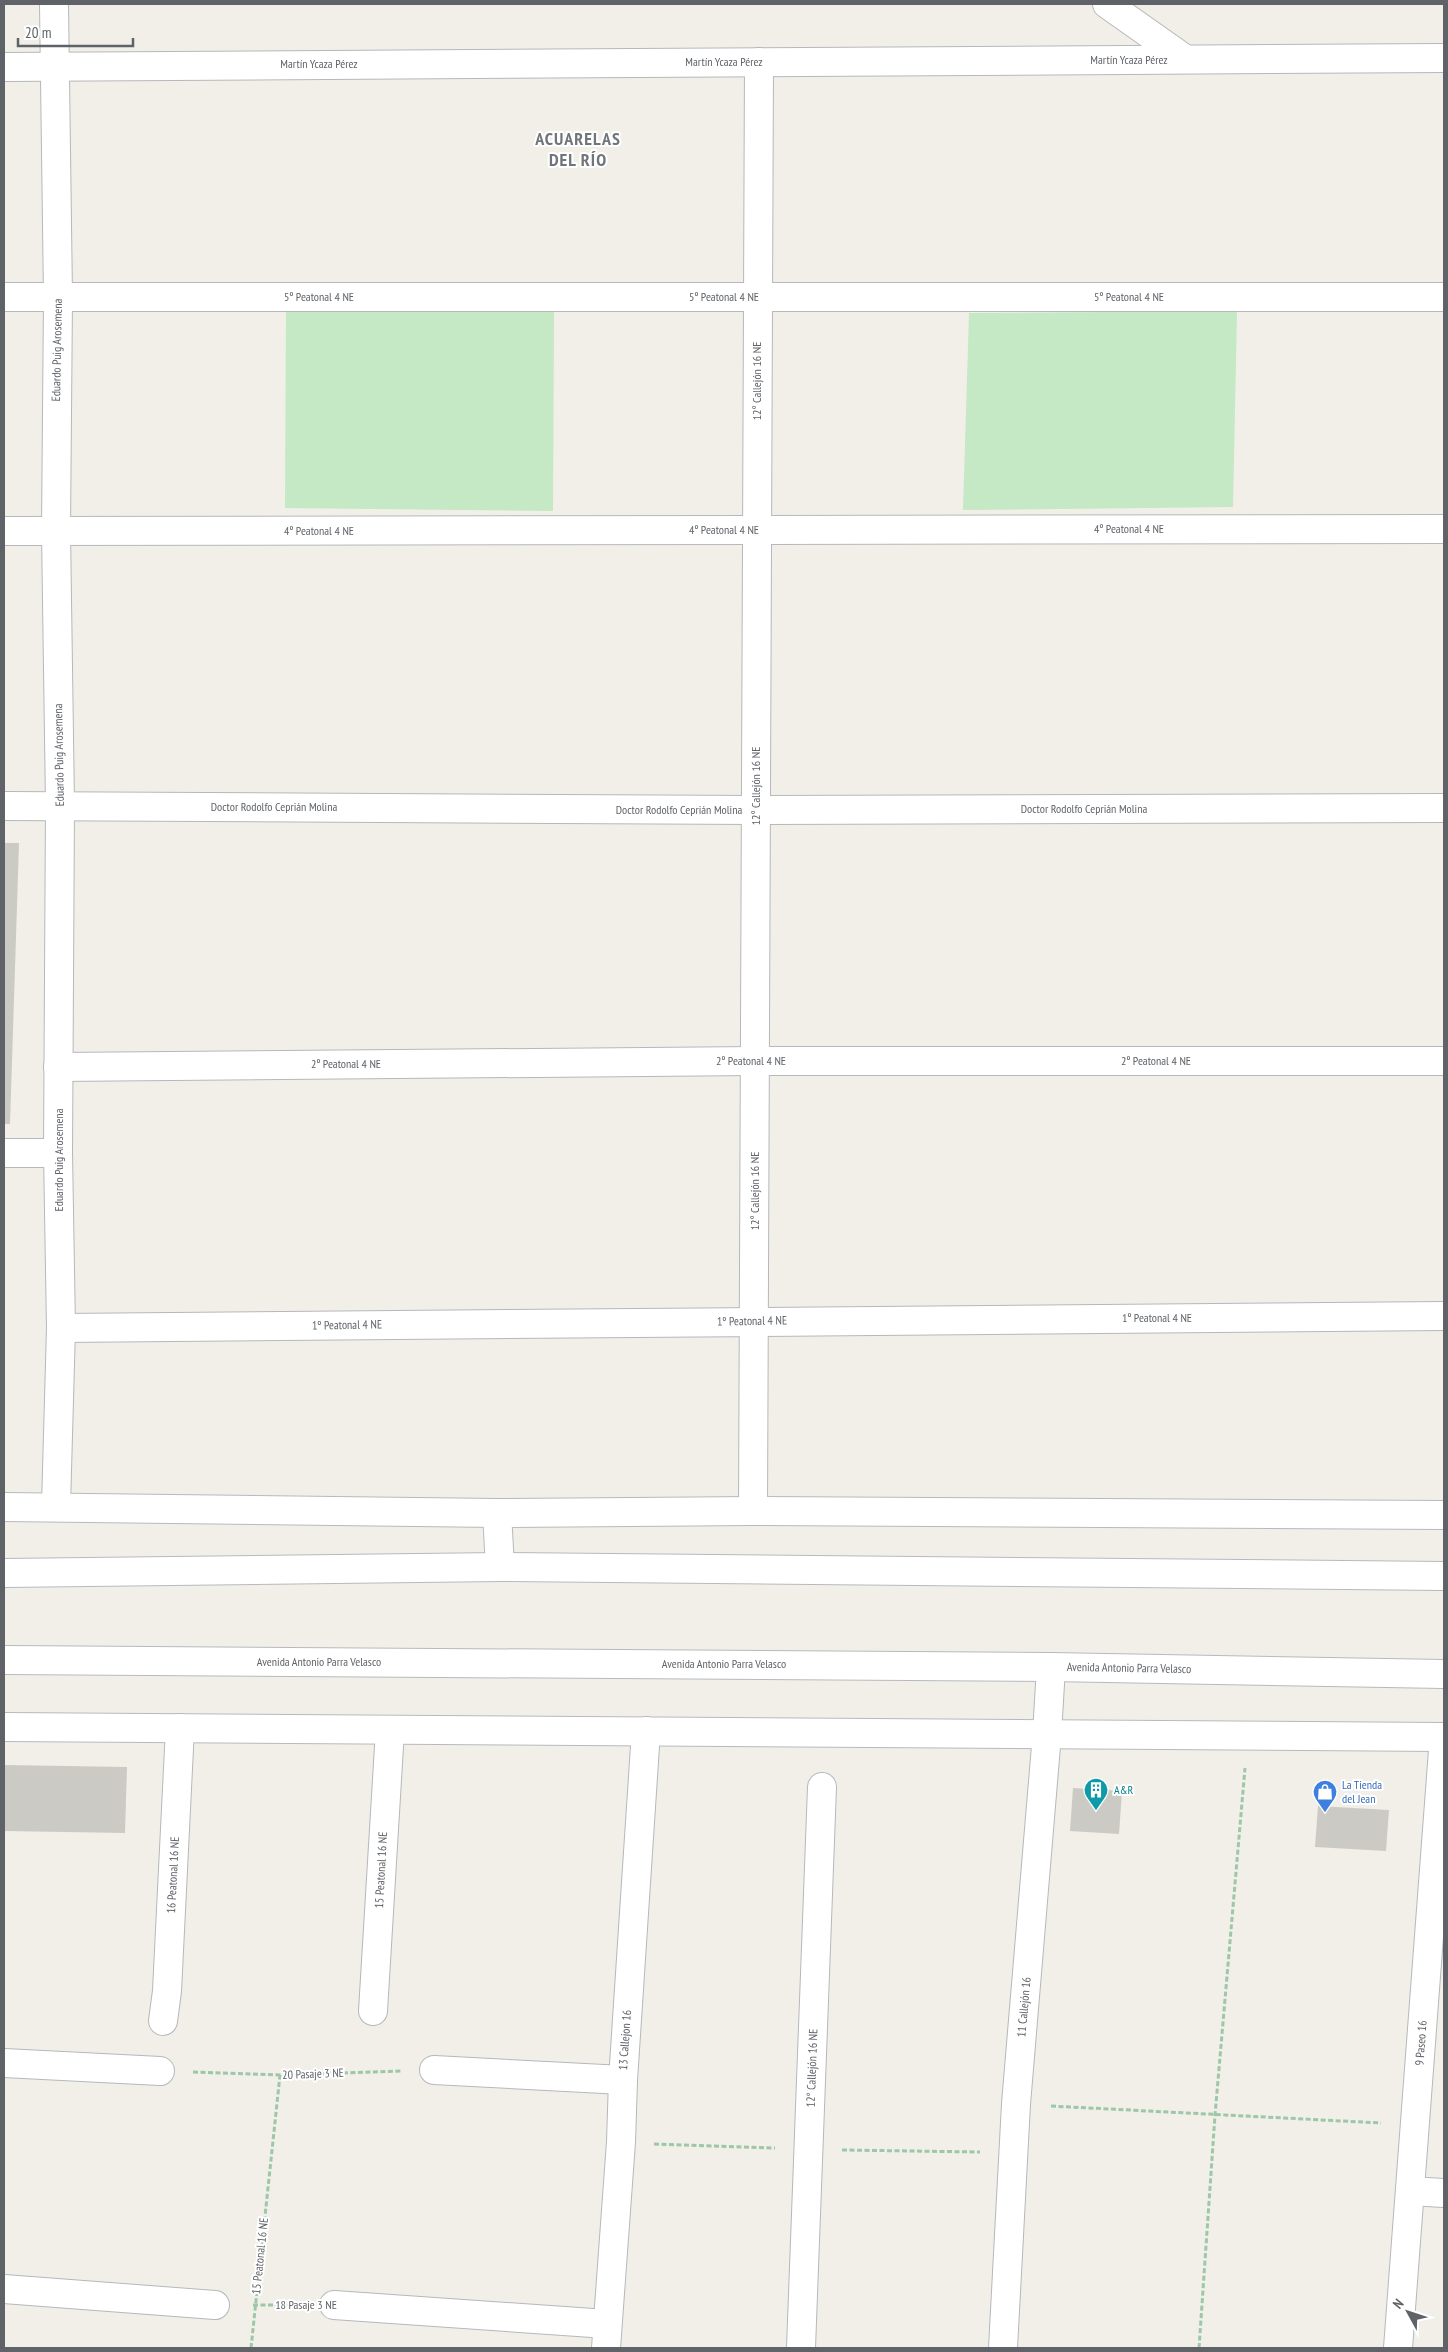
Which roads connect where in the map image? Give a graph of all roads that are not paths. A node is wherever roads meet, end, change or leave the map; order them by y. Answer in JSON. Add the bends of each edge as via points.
{"nodes":[{"id":1,"x":54,"y":4,"type":"edge"},
{"id":2,"x":1107,"y":4,"type":"edge"},
{"id":3,"x":1444,"y":58,"type":"edge"},
{"id":4,"x":1185,"y":59,"type":"junction"},
{"id":5,"x":759,"y":62,"type":"junction"},
{"id":6,"x":4,"y":66,"type":"edge"},
{"id":7,"x":54,"y":66,"type":"junction"},
{"id":8,"x":4,"y":297,"type":"edge"},
{"id":9,"x":58,"y":297,"type":"junction"},
{"id":10,"x":758,"y":297,"type":"junction"},
{"id":11,"x":1444,"y":297,"type":"edge"},
{"id":12,"x":1444,"y":529,"type":"edge"},
{"id":13,"x":757,"y":530,"type":"junction"},
{"id":14,"x":4,"y":531,"type":"edge"},
{"id":15,"x":56,"y":531,"type":"junction"},
{"id":16,"x":60,"y":805,"type":"junction"},
{"id":17,"x":4,"y":806,"type":"edge"},
{"id":18,"x":1444,"y":808,"type":"edge"},
{"id":19,"x":756,"y":810,"type":"junction"},
{"id":20,"x":755,"y":1061,"type":"junction"},
{"id":21,"x":1444,"y":1061,"type":"edge"},
{"id":22,"x":58,"y":1067,"type":"junction"},
{"id":23,"x":4,"y":1153,"type":"edge"},
{"id":24,"x":58,"y":1153,"type":"junction"},
{"id":25,"x":1444,"y":1316,"type":"edge"},
{"id":26,"x":754,"y":1321,"type":"junction"},
{"id":27,"x":61,"y":1328,"type":"junction"},
{"id":28,"x":56,"y":1506,"type":"junction"},
{"id":29,"x":4,"y":1507,"type":"edge"},
{"id":30,"x":754,"y":1511,"type":"junction"},
{"id":31,"x":497,"y":1512,"type":"junction"},
{"id":32,"x":1444,"y":1516,"type":"edge"},
{"id":33,"x":500,"y":1567,"type":"junction"},
{"id":34,"x":4,"y":1573,"type":"edge"},
{"id":35,"x":1444,"y":1576,"type":"edge"},
{"id":36,"x":4,"y":1660,"type":"edge"},
{"id":37,"x":1051,"y":1667,"type":"junction"},
{"id":38,"x":1444,"y":1674,"type":"edge"},
{"id":39,"x":4,"y":1727,"type":"edge"},
{"id":40,"x":180,"y":1728,"type":"junction"},
{"id":41,"x":390,"y":1730,"type":"junction"},
{"id":42,"x":646,"y":1731,"type":"junction"},
{"id":43,"x":1047,"y":1734,"type":"junction"},
{"id":44,"x":1444,"y":1737,"type":"edge"},
{"id":45,"x":822,"y":1787,"type":"dead end"},
{"id":46,"x":1436,"y":1958,"type":"edge"},
{"id":47,"x":373,"y":2011,"type":"dead end"},
{"id":48,"x":163,"y":2021,"type":"dead end"},
{"id":49,"x":4,"y":2063,"type":"edge"},
{"id":50,"x":434,"y":2070,"type":"road end"},
{"id":51,"x":160,"y":2071,"type":"road end"},
{"id":52,"x":623,"y":2080,"type":"junction"},
{"id":53,"x":1410,"y":2191,"type":"junction"},
{"id":54,"x":1444,"y":2193,"type":"edge"},
{"id":55,"x":4,"y":2289,"type":"edge"},
{"id":56,"x":215,"y":2304,"type":"road end"},
{"id":57,"x":334,"y":2305,"type":"road end"},
{"id":58,"x":606,"y":2336,"type":"edge"},
{"id":59,"x":801,"y":2348,"type":"edge"},
{"id":60,"x":1003,"y":2348,"type":"edge"},
{"id":61,"x":1398,"y":2348,"type":"edge"}],
"edges":[{"from":1,"to":7,"type":"street","name":"Eduardo Puig Arosemena"},
{"from":2,"to":4,"type":"street"},
{"from":3,"to":4,"type":"street","name":"Martín Ycaza Pérez"},
{"from":4,"to":5,"type":"street","name":"Martín Ycaza Pérez"},
{"from":5,"to":7,"type":"street","name":"Martín Ycaza Pérez"},
{"from":5,"to":10,"type":"street","name":"12° Callejón 16 NE"},
{"from":6,"to":7,"type":"street","name":"Martín Ycaza Pérez"},
{"from":7,"to":9,"type":"street","name":"Eduardo Puig Arosemena"},
{"from":8,"to":9,"type":"street","name":"5º Peatonal 4 NE"},
{"from":9,"to":10,"type":"street","name":"5º Peatonal 4 NE"},
{"from":9,"to":15,"type":"street","name":"Eduardo Puig Arosemena"},
{"from":10,"to":11,"type":"street","name":"5º Peatonal 4 NE"},
{"from":10,"to":13,"type":"street","name":"12° Callejón 16 NE"},
{"from":12,"to":13,"type":"street","name":"4º Peatonal 4 NE"},
{"from":13,"to":15,"type":"street","name":"4º Peatonal 4 NE"},
{"from":13,"to":19,"type":"street","name":"12° Callejón 16 NE"},
{"from":14,"to":15,"type":"street","name":"4º Peatonal 4 NE"},
{"from":15,"to":16,"type":"street","name":"Eduardo Puig Arosemena"},
{"from":16,"to":17,"type":"street","name":"Doctor Rodolfo Ceprián Molina"},
{"from":16,"to":19,"type":"street","name":"Doctor Rodolfo Ceprián Molina"},
{"from":16,"to":22,"type":"street","name":"Eduardo Puig Arosemena"},
{"from":18,"to":19,"type":"street","name":"Doctor Rodolfo Ceprián Molina"},
{"from":19,"to":20,"type":"street","name":"12° Callejón 16 NE"},
{"from":20,"to":21,"type":"street","name":"2º Peatonal 4 NE"},
{"from":20,"to":22,"type":"street","name":"2º Peatonal 4 NE"},
{"from":20,"to":26,"type":"street","name":"12° Callejón 16 NE"},
{"from":22,"to":24,"type":"street","name":"Eduardo Puig Arosemena"},
{"from":23,"to":24,"type":"street"},
{"from":24,"to":27,"type":"street","name":"Eduardo Puig Arosemena"},
{"from":25,"to":26,"type":"street","name":"1º Peatonal 4 NE"},
{"from":26,"to":27,"type":"street","name":"1º Peatonal 4 NE"},
{"from":26,"to":30,"type":"street","name":"12° Callejón 16 NE"},
{"from":27,"to":28,"type":"street","name":"Eduardo Puig Arosemena"},
{"from":28,"to":29,"type":"street"},
{"from":28,"to":31,"type":"street"},
{"from":30,"to":31,"type":"street"},
{"from":30,"to":32,"type":"street"},
{"from":31,"to":33,"type":"street"},
{"from":33,"to":34,"type":"street"},
{"from":33,"to":35,"type":"street"},
{"from":36,"to":37,"type":"street","name":"Avenida Antonio Parra Velasco"},
{"from":37,"to":38,"type":"street","name":"Avenida Antonio Parra Velasco"},
{"from":37,"to":43,"type":"street","name":"11 Callejón 16"},
{"from":39,"to":40,"type":"street"},
{"from":40,"to":41,"type":"street"},
{"from":40,"to":48,"type":"street","name":"16 Peatonal 16 NE"},
{"from":41,"to":42,"type":"street"},
{"from":41,"to":47,"type":"street","name":"15 Peatonal 16 NE"},
{"from":42,"to":43,"type":"street"},
{"from":42,"to":52,"type":"street","name":"13 Callejon 16"},
{"from":43,"to":44,"type":"street"},
{"from":43,"to":60,"type":"street","name":"11 Callejón 16","via":[[1016,2104]]},
{"from":44,"to":46,"type":"street","name":"9 Paseo 16"},
{"from":45,"to":59,"type":"street","name":"12° Callejón 16 NE"},
{"from":46,"to":53,"type":"street","name":"9 Paseo 16"},
{"from":49,"to":51,"type":"street"},
{"from":50,"to":52,"type":"street"},
{"from":52,"to":58,"type":"street","name":"13 Callejon 16"},
{"from":53,"to":54,"type":"street"},
{"from":53,"to":61,"type":"street","name":"9 Paseo 16"},
{"from":55,"to":56,"type":"street"},
{"from":57,"to":58,"type":"street","name":"18 Pasaje 3 NE"}]}
